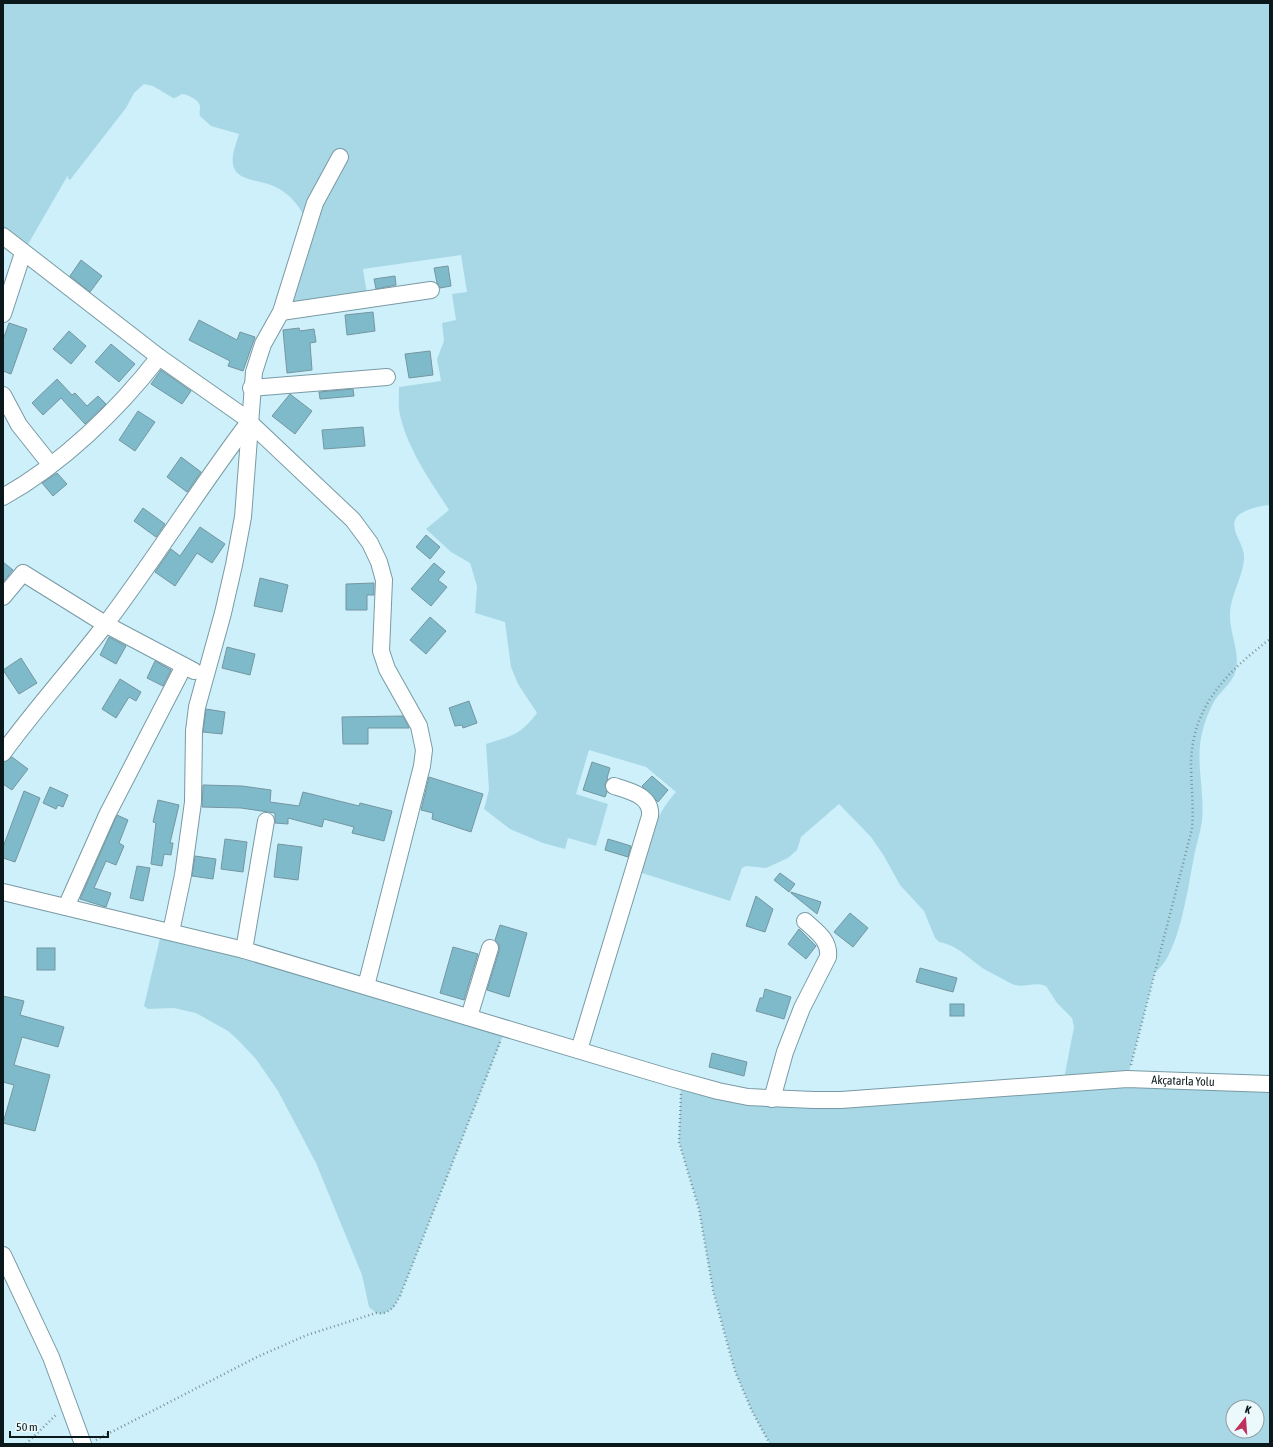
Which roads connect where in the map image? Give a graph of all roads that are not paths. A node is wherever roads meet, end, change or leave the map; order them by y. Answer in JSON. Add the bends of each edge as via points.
{"nodes":[{"id":1,"x":340,"y":157,"type":"dead end"},
{"id":2,"x":3,"y":236,"type":"edge"},
{"id":3,"x":23,"y":253,"type":"junction"},
{"id":4,"x":432,"y":290,"type":"dead end"},
{"id":5,"x":281,"y":312,"type":"junction"},
{"id":6,"x":3,"y":314,"type":"edge"},
{"id":7,"x":159,"y":357,"type":"junction"},
{"id":8,"x":387,"y":377,"type":"dead end"},
{"id":9,"x":251,"y":388,"type":"junction"},
{"id":10,"x":3,"y":395,"type":"edge"},
{"id":11,"x":249,"y":422,"type":"junction"},
{"id":12,"x":50,"y":464,"type":"junction"},
{"id":13,"x":3,"y":497,"type":"edge"},
{"id":14,"x":3,"y":597,"type":"edge"},
{"id":15,"x":105,"y":624,"type":"junction"},
{"id":16,"x":184,"y":666,"type":"junction"},
{"id":17,"x":204,"y":677,"type":"junction"},
{"id":18,"x":3,"y":753,"type":"edge"},
{"id":19,"x":614,"y":786,"type":"dead end"},
{"id":20,"x":266,"y":821,"type":"dead end"},
{"id":21,"x":3,"y":892,"type":"edge"},
{"id":22,"x":66,"y":908,"type":"junction"},
{"id":23,"x":805,"y":921,"type":"dead end"},
{"id":24,"x":170,"y":932,"type":"junction"},
{"id":25,"x":490,"y":948,"type":"dead end"},
{"id":26,"x":244,"y":950,"type":"junction"},
{"id":27,"x":366,"y":986,"type":"junction"},
{"id":28,"x":469,"y":1017,"type":"junction"},
{"id":29,"x":579,"y":1050,"type":"junction"},
{"id":30,"x":1270,"y":1084,"type":"edge"},
{"id":31,"x":772,"y":1099,"type":"junction"},
{"id":32,"x":3,"y":1255,"type":"edge"},
{"id":33,"x":89,"y":1442,"type":"edge"}],
"edges":[{"from":1,"to":5,"type":"street","via":[[315,203]]},
{"from":2,"to":3,"type":"street"},
{"from":3,"to":6,"type":"street"},
{"from":3,"to":7,"type":"street"},
{"from":4,"to":5,"type":"street"},
{"from":5,"to":9,"type":"street","via":[[259,356]]},
{"from":7,"to":11,"type":"street"},
{"from":7,"to":12,"type":"street","via":[[118,407],[89,434]]},
{"from":8,"to":9,"type":"street"},
{"from":9,"to":11,"type":"street"},
{"from":10,"to":12,"type":"street","via":[[19,425]]},
{"from":11,"to":15,"type":"street","via":[[213,469]]},
{"from":11,"to":17,"type":"street","via":[[242,516],[234,565]]},
{"from":11,"to":27,"type":"street","via":[[353,520],[370,543],[384,580],[381,651],[387,669],[419,726],[424,750]]},
{"from":12,"to":13,"type":"street","via":[[20,488]]},
{"from":14,"to":15,"type":"street","via":[[23,573]]},
{"from":15,"to":16,"type":"street"},
{"from":15,"to":18,"type":"street"},
{"from":16,"to":17,"type":"street"},
{"from":16,"to":22,"type":"street","via":[[107,815]]},
{"from":17,"to":24,"type":"street","via":[[194,731],[193,802],[183,875]]},
{"from":19,"to":29,"type":"street","via":[[632,791],[646,801],[650,805],[650,816]]},
{"from":20,"to":26,"type":"street"},
{"from":21,"to":22,"type":"street","name":"Akçatarla Yolu"},
{"from":22,"to":24,"type":"street","name":"Akçatarla Yolu"},
{"from":23,"to":31,"type":"street","via":[[821,935],[829,951],[828,957],[802,1008],[785,1052]]},
{"from":24,"to":26,"type":"street","name":"Akçatarla Yolu"},
{"from":25,"to":28,"type":"street"},
{"from":26,"to":27,"type":"street","name":"Akçatarla Yolu"},
{"from":27,"to":28,"type":"street","name":"Akçatarla Yolu"},
{"from":28,"to":29,"type":"street","name":"Akçatarla Yolu"},
{"from":29,"to":31,"type":"street","name":"Akçatarla Yolu","via":[[718,1091]]},
{"from":30,"to":31,"type":"street","name":"Akçatarla Yolu","via":[[1127,1079],[841,1100]]},
{"from":32,"to":33,"type":"street","via":[[51,1357],[68,1404]]}]}
